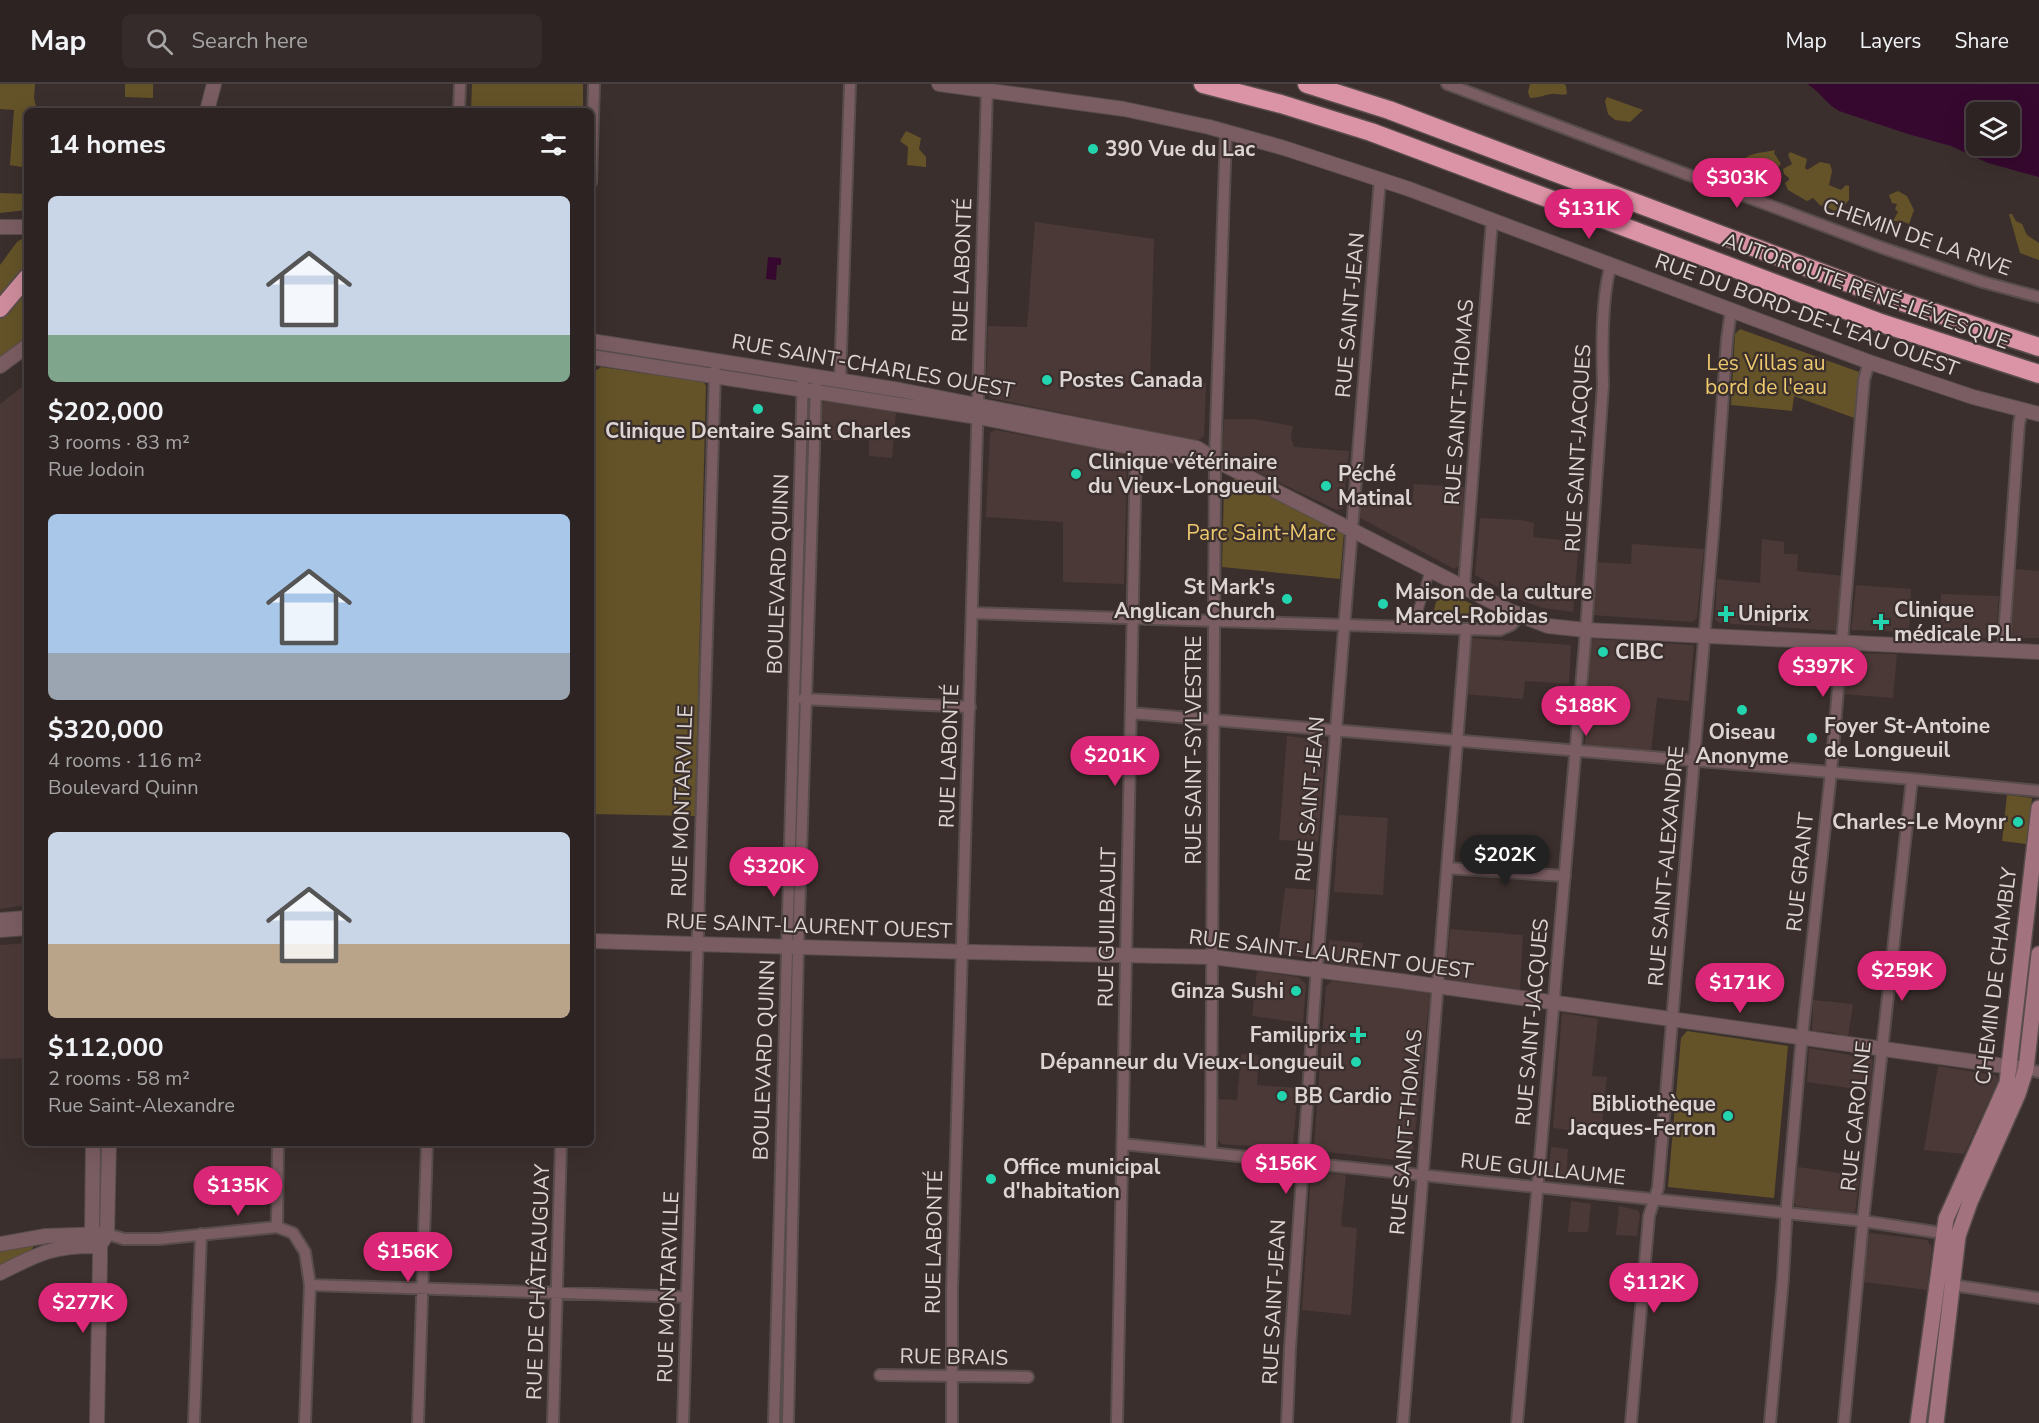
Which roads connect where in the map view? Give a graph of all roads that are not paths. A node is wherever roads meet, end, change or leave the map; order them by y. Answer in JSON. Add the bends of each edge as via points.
{"nodes":[{"id":1,"x":214,"y":84,"type":"edge"},
{"id":2,"x":460,"y":84,"type":"edge"},
{"id":3,"x":594,"y":84,"type":"edge"},
{"id":4,"x":850,"y":84,"type":"edge"},
{"id":5,"x":939,"y":84,"type":"edge"},
{"id":6,"x":1203,"y":84,"type":"edge"},
{"id":7,"x":1306,"y":84,"type":"edge"},
{"id":8,"x":1447,"y":84,"type":"edge"},
{"id":9,"x":987,"y":90,"type":"junction"},
{"id":10,"x":208,"y":108,"type":"edge"},
{"id":11,"x":459,"y":108,"type":"edge"},
{"id":12,"x":593,"y":108,"type":"edge"},
{"id":13,"x":1226,"y":132,"type":"junction"},
{"id":14,"x":1380,"y":179,"type":"junction"},
{"id":15,"x":1492,"y":220,"type":"junction"},
{"id":16,"x":24,"y":226,"type":"edge"},
{"id":17,"x":6,"y":227,"type":"edge"},
{"id":18,"x":1611,"y":266,"type":"junction"},
{"id":19,"x":24,"y":281,"type":"edge"},
{"id":20,"x":2039,"y":297,"type":"edge"},
{"id":21,"x":0,"y":309,"type":"edge"},
{"id":22,"x":1731,"y":311,"type":"junction"},
{"id":23,"x":594,"y":341,"type":"edge"},
{"id":24,"x":2039,"y":347,"type":"edge"},
{"id":25,"x":24,"y":348,"type":"edge"},
{"id":26,"x":594,"y":357,"type":"edge"},
{"id":27,"x":717,"y":360,"type":"junction"},
{"id":28,"x":1869,"y":362,"type":"junction"},
{"id":29,"x":0,"y":366,"type":"edge"},
{"id":30,"x":2039,"y":374,"type":"edge"},
{"id":31,"x":810,"y":375,"type":"junction"},
{"id":32,"x":715,"y":376,"type":"junction"},
{"id":33,"x":840,"y":380,"type":"junction"},
{"id":34,"x":809,"y":390,"type":"junction"},
{"id":35,"x":2022,"y":410,"type":"junction"},
{"id":36,"x":978,"y":411,"type":"junction"},
{"id":37,"x":2039,"y":414,"type":"edge"},
{"id":38,"x":1136,"y":439,"type":"junction"},
{"id":39,"x":1215,"y":460,"type":"junction"},
{"id":40,"x":1352,"y":529,"type":"junction"},
{"id":41,"x":1430,"y":570,"type":"junction"},
{"id":42,"x":1464,"y":587,"type":"junction"},
{"id":43,"x":972,"y":614,"type":"junction"},
{"id":44,"x":1520,"y":616,"type":"junction"},
{"id":45,"x":1132,"y":618,"type":"junction"},
{"id":46,"x":1214,"y":620,"type":"junction"},
{"id":47,"x":1344,"y":624,"type":"junction"},
{"id":48,"x":1413,"y":628,"type":"junction"},
{"id":49,"x":1466,"y":629,"type":"junction"},
{"id":50,"x":1586,"y":630,"type":"junction"},
{"id":51,"x":1705,"y":635,"type":"junction"},
{"id":52,"x":1843,"y":642,"type":"junction"},
{"id":53,"x":2003,"y":650,"type":"junction"},
{"id":54,"x":2039,"y":652,"type":"edge"},
{"id":55,"x":794,"y":699,"type":"junction"},
{"id":56,"x":808,"y":699,"type":"junction"},
{"id":57,"x":969,"y":707,"type":"junction"},
{"id":58,"x":1131,"y":713,"type":"junction"},
{"id":59,"x":1213,"y":720,"type":"junction"},
{"id":60,"x":1336,"y":730,"type":"junction"},
{"id":61,"x":1457,"y":741,"type":"junction"},
{"id":62,"x":1576,"y":750,"type":"junction"},
{"id":63,"x":1694,"y":760,"type":"junction"},
{"id":64,"x":1831,"y":772,"type":"junction"},
{"id":65,"x":1912,"y":779,"type":"junction"},
{"id":66,"x":2039,"y":791,"type":"edge"},
{"id":67,"x":2039,"y":808,"type":"edge"},
{"id":68,"x":1447,"y":868,"type":"junction"},
{"id":69,"x":1564,"y":876,"type":"junction"},
{"id":70,"x":24,"y":918,"type":"edge"},
{"id":71,"x":0,"y":920,"type":"edge"},
{"id":72,"x":24,"y":928,"type":"edge"},
{"id":73,"x":0,"y":930,"type":"edge"},
{"id":74,"x":594,"y":940,"type":"edge"},
{"id":75,"x":697,"y":943,"type":"junction"},
{"id":76,"x":793,"y":947,"type":"junction"},
{"id":77,"x":963,"y":952,"type":"junction"},
{"id":78,"x":2039,"y":954,"type":"edge"},
{"id":79,"x":1126,"y":956,"type":"junction"},
{"id":80,"x":1212,"y":957,"type":"junction"},
{"id":81,"x":1316,"y":970,"type":"junction"},
{"id":82,"x":1437,"y":987,"type":"junction"},
{"id":83,"x":1555,"y":1003,"type":"junction"},
{"id":84,"x":1672,"y":1020,"type":"junction"},
{"id":85,"x":1802,"y":1038,"type":"junction"},
{"id":86,"x":1883,"y":1050,"type":"junction"},
{"id":87,"x":2010,"y":1067,"type":"junction"},
{"id":88,"x":2032,"y":1070,"type":"edge"},
{"id":89,"x":1123,"y":1143,"type":"junction"},
{"id":90,"x":93,"y":1146,"type":"edge"},
{"id":91,"x":109,"y":1146,"type":"edge"},
{"id":92,"x":278,"y":1146,"type":"edge"},
{"id":93,"x":427,"y":1146,"type":"edge"},
{"id":94,"x":561,"y":1146,"type":"edge"},
{"id":95,"x":1211,"y":1153,"type":"junction"},
{"id":96,"x":1302,"y":1162,"type":"junction"},
{"id":97,"x":1422,"y":1175,"type":"junction"},
{"id":98,"x":1537,"y":1187,"type":"junction"},
{"id":99,"x":1654,"y":1200,"type":"junction"},
{"id":100,"x":1786,"y":1214,"type":"junction"},
{"id":101,"x":1863,"y":1221,"type":"junction"},
{"id":102,"x":277,"y":1227,"type":"junction"},
{"id":103,"x":92,"y":1234,"type":"junction"},
{"id":104,"x":201,"y":1234,"type":"junction"},
{"id":105,"x":1950,"y":1235,"type":"junction"},
{"id":106,"x":104,"y":1240,"type":"junction"},
{"id":107,"x":0,"y":1244,"type":"edge"},
{"id":108,"x":0,"y":1273,"type":"edge"},
{"id":109,"x":310,"y":1285,"type":"junction"},
{"id":110,"x":1952,"y":1285,"type":"junction"},
{"id":111,"x":422,"y":1289,"type":"junction"},
{"id":112,"x":557,"y":1293,"type":"junction"},
{"id":113,"x":687,"y":1297,"type":"junction"},
{"id":114,"x":2039,"y":1298,"type":"edge"},
{"id":115,"x":880,"y":1375,"type":"dead end"},
{"id":116,"x":952,"y":1376,"type":"junction"},
{"id":117,"x":1028,"y":1377,"type":"dead end"},
{"id":118,"x":97,"y":1423,"type":"edge"},
{"id":119,"x":194,"y":1423,"type":"edge"},
{"id":120,"x":305,"y":1423,"type":"edge"},
{"id":121,"x":418,"y":1423,"type":"edge"},
{"id":122,"x":553,"y":1423,"type":"edge"},
{"id":123,"x":683,"y":1423,"type":"edge"},
{"id":124,"x":774,"y":1423,"type":"edge"},
{"id":125,"x":788,"y":1423,"type":"edge"},
{"id":126,"x":952,"y":1423,"type":"edge"},
{"id":127,"x":1117,"y":1423,"type":"edge"},
{"id":128,"x":1287,"y":1423,"type":"edge"},
{"id":129,"x":1403,"y":1423,"type":"edge"},
{"id":130,"x":1517,"y":1423,"type":"edge"},
{"id":131,"x":1631,"y":1423,"type":"edge"},
{"id":132,"x":1770,"y":1423,"type":"edge"},
{"id":133,"x":1844,"y":1423,"type":"edge"},
{"id":134,"x":1918,"y":1423,"type":"edge"},
{"id":135,"x":1936,"y":1423,"type":"edge"}],
"edges":[{"from":1,"to":10,"type":"street"},
{"from":2,"to":11,"type":"street"},
{"from":3,"to":12,"type":"street"},
{"from":4,"to":33,"type":"street"},
{"from":5,"to":9,"type":"street","name":"RUE DU BORD-DE-L'EAU OUEST"},
{"from":6,"to":30,"type":"highway","name":"AUTOROUTE RENÉ-LÉVESQUE","via":[[1291,106],[1371,132],[1878,322]]},
{"from":7,"to":24,"type":"highway","name":"AUTOROUTE RENÉ-LÉVESQUE","via":[[1389,110],[1878,294]]},
{"from":8,"to":20,"type":"street","name":"CHEMIN DE LA RIVE","via":[[1907,256]]},
{"from":9,"to":13,"type":"street","name":"RUE DU BORD-DE-L'EAU OUEST","via":[[1113,107]]},
{"from":9,"to":36,"type":"street","name":"RUE LABONTÉ"},
{"from":13,"to":14,"type":"street","name":"RUE DU BORD-DE-L'EAU OUEST"},
{"from":13,"to":39,"type":"street","name":"RUE SAINT-SYLVESTRE"},
{"from":14,"to":15,"type":"street","name":"RUE DU BORD-DE-L'EAU OUEST"},
{"from":14,"to":40,"type":"street","name":"RUE SAINT-JEAN"},
{"from":15,"to":18,"type":"street","name":"RUE DU BORD-DE-L'EAU OUEST"},
{"from":15,"to":42,"type":"street","name":"RUE SAINT-THOMAS"},
{"from":16,"to":17,"type":"street"},
{"from":18,"to":22,"type":"street","name":"RUE DU BORD-DE-L'EAU OUEST"},
{"from":18,"to":50,"type":"street","name":"RUE SAINT-JACQUES","via":[[1602,350],[1604,385]]},
{"from":19,"to":21,"type":"highway"},
{"from":22,"to":28,"type":"street","name":"RUE DU BORD-DE-L'EAU OUEST"},
{"from":22,"to":51,"type":"street","name":"RUE SAINT-ALEXANDRE"},
{"from":23,"to":27,"type":"street","name":"RUE SAINT-CHARLES OUEST"},
{"from":25,"to":29,"type":"street"},
{"from":26,"to":32,"type":"street","name":"RUE SAINT-CHARLES OUEST"},
{"from":27,"to":31,"type":"street","name":"RUE SAINT-CHARLES OUEST"},
{"from":27,"to":32,"type":"street","name":"RUE MONTARVILLE"},
{"from":28,"to":35,"type":"street","name":"RUE DU BORD-DE-L'EAU OUEST"},
{"from":28,"to":52,"type":"street","name":"RUE GRANT","via":[[1864,380]]},
{"from":31,"to":33,"type":"street","name":"RUE SAINT-CHARLES OUEST"},
{"from":31,"to":34,"type":"street","name":"BOULEVARD QUINN"},
{"from":32,"to":34,"type":"street","name":"RUE SAINT-CHARLES OUEST"},
{"from":32,"to":75,"type":"street","name":"RUE MONTARVILLE"},
{"from":33,"to":36,"type":"street","name":"RUE SAINT-CHARLES OUEST"},
{"from":34,"to":36,"type":"street","name":"RUE SAINT-CHARLES OUEST"},
{"from":34,"to":55,"type":"street","name":"BOULEVARD QUINN"},
{"from":34,"to":56,"type":"street","name":"BOULEVARD QUINN"},
{"from":35,"to":37,"type":"street","name":"RUE DU BORD-DE-L'EAU OUEST"},
{"from":35,"to":53,"type":"street"},
{"from":36,"to":38,"type":"street","name":"RUE SAINT-CHARLES OUEST"},
{"from":36,"to":43,"type":"street","name":"RUE LABONTÉ"},
{"from":38,"to":39,"type":"street","name":"RUE SAINT-CHARLES OUEST","via":[[1197,448]]},
{"from":38,"to":45,"type":"street","name":"RUE GUILBAULT"},
{"from":39,"to":40,"type":"street","name":"RUE SAINT-CHARLES OUEST"},
{"from":39,"to":46,"type":"street","name":"RUE SAINT-SYLVESTRE"},
{"from":40,"to":41,"type":"street","name":"RUE SAINT-CHARLES OUEST"},
{"from":40,"to":47,"type":"street","name":"RUE SAINT-JEAN"},
{"from":41,"to":42,"type":"street","name":"RUE SAINT-CHARLES OUEST"},
{"from":41,"to":48,"type":"street"},
{"from":42,"to":44,"type":"street","name":"RUE SAINT-CHARLES OUEST"},
{"from":43,"to":45,"type":"street"},
{"from":43,"to":57,"type":"street","name":"RUE LABONTÉ"},
{"from":44,"to":49,"type":"street","via":[[1500,630]]},
{"from":44,"to":50,"type":"street","name":"RUE SAINT-CHARLES OUEST","via":[[1548,626]]},
{"from":45,"to":46,"type":"street"},
{"from":45,"to":58,"type":"street","name":"RUE GUILBAULT"},
{"from":46,"to":47,"type":"street"},
{"from":46,"to":59,"type":"street","name":"RUE SAINT-SYLVESTRE"},
{"from":47,"to":48,"type":"street"},
{"from":47,"to":60,"type":"street","name":"RUE SAINT-JEAN"},
{"from":48,"to":49,"type":"street"},
{"from":49,"to":61,"type":"street","name":"RUE SAINT-THOMAS"},
{"from":50,"to":51,"type":"street","name":"RUE SAINT-CHARLES OUEST"},
{"from":50,"to":62,"type":"street","name":"RUE SAINT-JACQUES"},
{"from":51,"to":52,"type":"street","name":"RUE SAINT-CHARLES OUEST"},
{"from":51,"to":63,"type":"street","name":"RUE SAINT-ALEXANDRE"},
{"from":52,"to":53,"type":"street","name":"RUE SAINT-CHARLES OUEST"},
{"from":52,"to":64,"type":"street","name":"RUE GRANT"},
{"from":53,"to":54,"type":"street","name":"RUE SAINT-CHARLES OUEST"},
{"from":55,"to":56,"type":"street"},
{"from":55,"to":76,"type":"street","name":"BOULEVARD QUINN"},
{"from":56,"to":57,"type":"street"},
{"from":56,"to":76,"type":"street","name":"BOULEVARD QUINN"},
{"from":57,"to":77,"type":"street","name":"RUE LABONTÉ"},
{"from":58,"to":59,"type":"street"},
{"from":58,"to":79,"type":"street","name":"RUE GUILBAULT"},
{"from":59,"to":60,"type":"street"},
{"from":59,"to":80,"type":"street","name":"RUE SAINT-SYLVESTRE"},
{"from":60,"to":61,"type":"street"},
{"from":60,"to":81,"type":"street","name":"RUE SAINT-JEAN"},
{"from":61,"to":62,"type":"street"},
{"from":61,"to":68,"type":"street","name":"RUE SAINT-THOMAS"},
{"from":62,"to":63,"type":"street"},
{"from":62,"to":69,"type":"street","name":"RUE SAINT-JACQUES"},
{"from":63,"to":64,"type":"street"},
{"from":63,"to":84,"type":"street","name":"RUE SAINT-ALEXANDRE"},
{"from":64,"to":65,"type":"street"},
{"from":64,"to":85,"type":"street","name":"RUE GRANT"},
{"from":65,"to":66,"type":"street"},
{"from":65,"to":86,"type":"street","name":"RUE CAROLINE"},
{"from":67,"to":87,"type":"main road","name":"CHEMIN DE CHAMBLY"},
{"from":68,"to":69,"type":"street"},
{"from":68,"to":82,"type":"street","name":"RUE SAINT-THOMAS"},
{"from":69,"to":83,"type":"street","name":"RUE SAINT-JACQUES"},
{"from":70,"to":71,"type":"street"},
{"from":72,"to":73,"type":"street"},
{"from":74,"to":75,"type":"street","name":"RUE SAINT-LAURENT OUEST"},
{"from":75,"to":76,"type":"street","name":"RUE SAINT-LAURENT OUEST"},
{"from":75,"to":113,"type":"street","name":"RUE MONTARVILLE"},
{"from":76,"to":77,"type":"street","name":"RUE SAINT-LAURENT OUEST"},
{"from":76,"to":124,"type":"street","name":"BOULEVARD QUINN"},
{"from":76,"to":125,"type":"street","name":"BOULEVARD QUINN"},
{"from":77,"to":79,"type":"street","name":"RUE SAINT-LAURENT OUEST"},
{"from":77,"to":116,"type":"street","name":"RUE LABONTÉ"},
{"from":78,"to":88,"type":"main road","name":"CHEMIN DE CHAMBLY"},
{"from":79,"to":80,"type":"street","name":"RUE SAINT-LAURENT OUEST"},
{"from":79,"to":89,"type":"street","name":"RUE GUILBAULT"},
{"from":80,"to":81,"type":"street","name":"RUE SAINT-LAURENT OUEST"},
{"from":80,"to":95,"type":"street","name":"RUE SAINT-SYLVESTRE"},
{"from":81,"to":82,"type":"street","name":"RUE SAINT-LAURENT OUEST"},
{"from":81,"to":96,"type":"street","name":"RUE SAINT-JEAN"},
{"from":82,"to":83,"type":"street","name":"RUE SAINT-LAURENT OUEST"},
{"from":82,"to":97,"type":"street","name":"RUE SAINT-THOMAS"},
{"from":83,"to":84,"type":"street","name":"RUE SAINT-LAURENT OUEST"},
{"from":83,"to":98,"type":"street","name":"RUE SAINT-JACQUES"},
{"from":84,"to":85,"type":"street","name":"RUE SAINT-LAURENT OUEST"},
{"from":84,"to":99,"type":"street","name":"RUE SAINT-ALEXANDRE"},
{"from":85,"to":86,"type":"street","name":"RUE SAINT-LAURENT OUEST"},
{"from":85,"to":100,"type":"street","name":"RUE GRANT"},
{"from":86,"to":87,"type":"street","name":"RUE SAINT-LAURENT OUEST"},
{"from":86,"to":101,"type":"street","name":"RUE CAROLINE"},
{"from":87,"to":88,"type":"street","name":"RUE SAINT-LAURENT OUEST"},
{"from":87,"to":105,"type":"main road","name":"CHEMIN DE CHAMBLY","via":[[2000,1102],[1956,1194]]},
{"from":88,"to":105,"type":"main road","name":"CHEMIN DE CHAMBLY","via":[[1970,1202]]},
{"from":89,"to":95,"type":"street","name":"RUE GUILLAUME"},
{"from":89,"to":127,"type":"street","name":"RUE GUILBAULT"},
{"from":90,"to":103,"type":"street"},
{"from":91,"to":106,"type":"street"},
{"from":92,"to":102,"type":"street"},
{"from":93,"to":111,"type":"street"},
{"from":94,"to":112,"type":"street","name":"RUE DE CHÂTEAUGUAY"},
{"from":95,"to":96,"type":"street","name":"RUE GUILLAUME"},
{"from":96,"to":97,"type":"street","name":"RUE GUILLAUME"},
{"from":96,"to":128,"type":"street","name":"RUE SAINT-JEAN"},
{"from":97,"to":98,"type":"street","name":"RUE GUILLAUME"},
{"from":97,"to":129,"type":"street","name":"RUE SAINT-THOMAS"},
{"from":98,"to":99,"type":"street","name":"RUE GUILLAUME"},
{"from":98,"to":130,"type":"street","name":"RUE SAINT-JACQUES"},
{"from":99,"to":100,"type":"street","name":"RUE GUILLAUME"},
{"from":99,"to":131,"type":"street","name":"RUE SAINT-ALEXANDRE","via":[[1646,1247]]},
{"from":100,"to":101,"type":"street","name":"RUE GUILLAUME"},
{"from":100,"to":132,"type":"street","name":"RUE GRANT"},
{"from":101,"to":105,"type":"street","name":"RUE GUILLAUME"},
{"from":101,"to":133,"type":"street","name":"RUE CAROLINE"},
{"from":102,"to":104,"type":"street"},
{"from":102,"to":109,"type":"street","via":[[293,1233],[305,1252]]},
{"from":103,"to":106,"type":"street"},
{"from":103,"to":107,"type":"street"},
{"from":104,"to":106,"type":"street"},
{"from":104,"to":119,"type":"street"},
{"from":105,"to":110,"type":"main road","name":"CHEMIN DE CHAMBLY"},
{"from":105,"to":134,"type":"main road","name":"CHEMIN DE CHAMBLY"},
{"from":106,"to":108,"type":"street","via":[[38,1253]]},
{"from":106,"to":118,"type":"street"},
{"from":109,"to":111,"type":"street"},
{"from":109,"to":120,"type":"street"},
{"from":110,"to":114,"type":"street"},
{"from":110,"to":135,"type":"main road","name":"CHEMIN DE CHAMBLY"},
{"from":111,"to":112,"type":"street"},
{"from":111,"to":121,"type":"street"},
{"from":112,"to":113,"type":"street"},
{"from":112,"to":122,"type":"street","name":"RUE DE CHÂTEAUGUAY"},
{"from":113,"to":123,"type":"street","name":"RUE MONTARVILLE"},
{"from":115,"to":116,"type":"street","name":"RUE BRAIS"},
{"from":116,"to":117,"type":"street","name":"RUE BRAIS"},
{"from":116,"to":126,"type":"street","name":"RUE LABONTÉ"}]}
